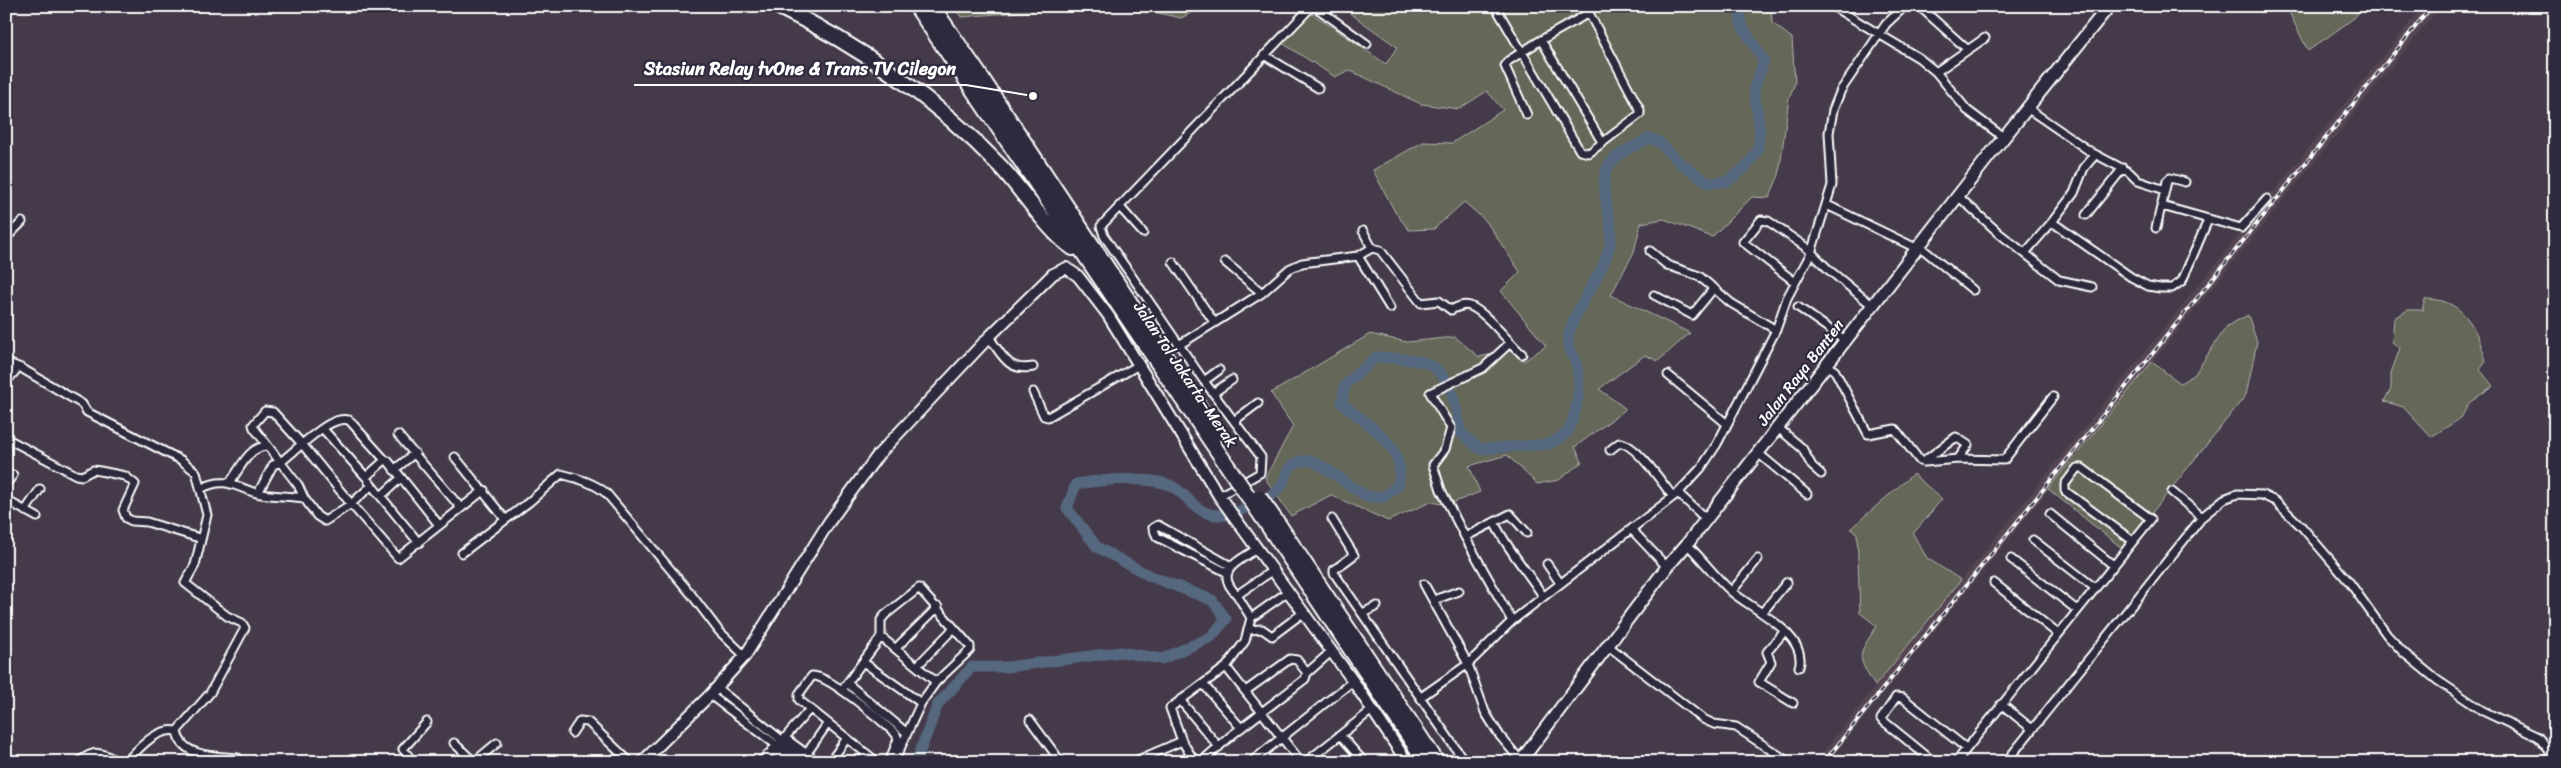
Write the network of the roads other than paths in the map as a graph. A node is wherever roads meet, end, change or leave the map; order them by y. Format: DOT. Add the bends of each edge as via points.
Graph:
graph roads {
  1 [pos="778,6"];
  2 [pos="916,6"];
  3 [pos="932,6"];
  4 [pos="1496,6"];
  5 [pos="1832,6"];
  6 [pos="1905,6"];
  7 [pos="1919,6"];
  8 [pos="2109,6"];
  9 [pos="1309,7"];
  10 [pos="1878,35"];
  11 [pos="1985,38"];
  12 [pos="1541,40"];
  13 [pos="1367,44"];
  14 [pos="1968,50"];
  15 [pos="1522,52"];
  16 [pos="1264,55"];
  17 [pos="1936,72"];
  18 [pos="1318,88"];
  19 [pos="2027,108"];
  20 [pos="1527,115"];
  21 [pos="2003,137"];
  22 [pos="1602,142"];
  23 [pos="2096,155"];
  24 [pos="2122,168"];
  25 [pos="2185,182"];
  26 [pos="2165,190"];
  27 [pos="1958,196"];
  28 [pos="2267,198"];
  29 [pos="1827,204"];
  30 [pos="1119,206"];
  31 [pos="2162,206"];
  32 [pos="2086,215"];
  33 [pos="2208,220"];
  34 [pos="22,222"];
  35 [pos="2052,222"];
  36 [pos="2156,228"];
  37 [pos="1363,231"];
  38 [pos="1143,233"];
  39 [pos="6,238"];
  40 [pos="1918,247"];
  41 [pos="1372,248"];
  42 [pos="1081,250"];
  43 [pos="1650,251"];
  44 [pos="1811,253"];
  45 [pos="2024,253"];
  46 [pos="1358,256"];
  47 [pos="1173,262"];
  48 [pos="1225,262"];
  49 [pos="1795,282"];
  50 [pos="2092,287"];
  51 [pos="1714,288"];
  52 [pos="1974,290"];
  53 [pos="1262,293"];
  54 [pos="1654,295"];
  55 [pos="1873,306"];
  56 [pos="1390,308"];
  57 [pos="1798,308"];
  58 [pos="1214,322"];
  59 [pos="1776,330"];
  60 [pos="989,337"];
  61 [pos="1845,340"];
  62 [pos="1510,343"];
  63 [pos="1179,345"];
  64 [pos="1522,354"];
  65 [pos="6,362"];
  66 [pos="1826,364"];
  67 [pos="1137,366"];
  68 [pos="18,368"];
  69 [pos="1033,368"];
  70 [pos="1219,370"];
  71 [pos="1668,375"];
  72 [pos="1232,380"];
  73 [pos="6,382"];
  74 [pos="1204,382"];
  75 [pos="1033,392"];
  76 [pos="1213,393"];
  77 [pos="2052,397"];
  78 [pos="1258,403"];
  79 [pos="1234,421"];
  80 [pos="1727,424"];
  81 [pos="1777,427"];
  82 [pos="323,429"];
  83 [pos="398,435"];
  84 [pos="6,438"];
  85 [pos="302,444"];
  86 [pos="267,446"];
  87 [pos="1610,450"];
  88 [pos="1758,452"];
  89 [pos="415,453"];
  90 [pos="455,457"];
  91 [pos="1958,458"];
  92 [pos="385,460"];
  93 [pos="281,462"];
  94 [pos="1923,462"];
  95 [pos="394,470"];
  96 [pos="1821,474"];
  97 [pos="13,475"];
  98 [pos="366,477"];
  99 [pos="400,478"];
  100 [pos="1241,478"];
  101 [pos="230,482"];
  102 [pos="6,484"];
  103 [pos="371,486"];
  104 [pos="202,488"];
  105 [pos="40,489"];
  106 [pos="484,490"];
  107 [pos="2172,492"];
  108 [pos="258,493"];
  109 [pos="1807,494"];
  110 [pos="1676,495"];
  111 [pos="381,496"];
  112 [pos="304,498"];
  113 [pos="1221,498"];
  114 [pos="6,500"];
  115 [pos="351,504"];
  116 [pos="461,508"];
  117 [pos="25,511"];
  118 [pos="2050,514"];
  119 [pos="37,517"];
  120 [pos="2202,517"];
  121 [pos="1332,518"];
  122 [pos="504,519"];
  123 [pos="1706,519"];
  124 [pos="1494,522"];
  125 [pos="439,525"];
  126 [pos="1275,528"];
  127 [pos="1632,530"];
  128 [pos="1527,533"];
  129 [pos="1465,537"];
  130 [pos="199,538"];
  131 [pos="2033,540"];
  132 [pos="2133,541"];
  133 [pos="419,543"];
  134 [pos="1687,544"];
  135 [pos="1255,547"];
  136 [pos="462,553"];
  137 [pos="1758,559"];
  138 [pos="2011,560"];
  139 [pos="1547,564"];
  140 [pos="2113,565"];
  141 [pos="1667,567"];
  142 [pos="1229,570"];
  143 [pos="1272,571"];
  144 [pos="1787,582"];
  145 [pos="1560,583"];
  146 [pos="1424,584"];
  147 [pos="1994,584"];
  148 [pos="2095,588"];
  149 [pos="1289,591"];
  150 [pos="1459,591"];
  151 [pos="1732,591"];
  152 [pos="1237,595"];
  153 [pos="1543,596"];
  154 [pos="1434,600"];
  155 [pos="1377,606"];
  156 [pos="938,607"];
  157 [pos="2077,610"];
  158 [pos="1304,612"];
  159 [pos="1363,613"];
  160 [pos="1762,613"];
  161 [pos="1251,618"];
  162 [pos="1512,621"];
  163 [pos="954,628"];
  164 [pos="1248,630"];
  165 [pos="1784,632"];
  166 [pos="2058,634"];
  167 [pos="881,637"];
  168 [pos="1607,645"];
  169 [pos="896,648"];
  170 [pos="1332,652"];
  171 [pos="745,656"];
  172 [pos="863,662"];
  173 [pos="1468,664"];
  174 [pos="917,666"];
  175 [pos="1226,667"];
  176 [pos="1799,667"];
  177 [pos="1307,673"];
  178 [pos="1353,681"];
  179 [pos="936,682"];
  180 [pos="847,683"];
  181 [pos="1204,685"];
  182 [pos="842,690"];
  183 [pos="1247,690"];
  184 [pos="714,691"];
  185 [pos="1421,697"];
  186 [pos="1180,700"];
  187 [pos="737,703"];
  188 [pos="921,703"];
  189 [pos="1793,703"];
  190 [pos="2000,704"];
  191 [pos="731,710"];
  192 [pos="809,710"];
  193 [pos="1372,710"];
  194 [pos="1264,711"];
  195 [pos="1030,720"];
  196 [pos="427,722"];
  197 [pos="828,723"];
  198 [pos="1241,728"];
  199 [pos="2032,729"];
  200 [pos="177,731"];
  201 [pos="572,733"];
  202 [pos="907,733"];
  203 [pos="770,735"];
  204 [pos="1341,736"];
  205 [pos="847,738"];
  206 [pos="1283,738"];
  207 [pos="1182,741"];
  208 [pos="454,743"];
  209 [pos="497,743"];
  210 [pos="779,744"];
  211 [pos="1218,747"];
  212 [pos="1966,748"];
  213 [pos="807,753"];
  214 [pos="867,754"];
  215 [pos="1358,755"];
  216 [pos="197,758"];
  217 [pos="238,758"];
  218 [pos="1520,761"];
  219 [pos="79,762"];
  220 [pos="117,762"];
  221 [pos="126,762"];
  222 [pos="413,762"];
  223 [pos="474,762"];
  224 [pos="630,762"];
  225 [pos="642,762"];
  226 [pos="760,762"];
  227 [pos="787,762"];
  228 [pos="799,762"];
  229 [pos="809,762"];
  230 [pos="818,762"];
  231 [pos="830,762"];
  232 [pos="860,762"];
  233 [pos="877,762"];
  234 [pos="889,762"];
  235 [pos="894,762"];
  236 [pos="1062,762"];
  237 [pos="1133,762"];
  238 [pos="1194,762"];
  239 [pos="1201,762"];
  240 [pos="1251,762"];
  241 [pos="1301,762"];
  242 [pos="1306,762"];
  243 [pos="1350,762"];
  244 [pos="1364,762"];
  245 [pos="1406,762"];
  246 [pos="1426,762"];
  247 [pos="1438,762"];
  248 [pos="1465,762"];
  249 [pos="1789,762"];
  250 [pos="1934,762"];
  251 [pos="1956,762"];
  252 [pos="2006,762"];
  253 [pos="2554,762"];
  1 -- 42 [label="highway" via="851,46 907,84 960,127 1000,166 1068,245"];
  2 -- 42 [label="highway, Jalan Tol Jakarta–Merak"];
  3 -- 100 [label="highway, Jalan Tol Jakarta–Merak"];
  4 -- 15 [label="street"];
  5 -- 10 [label="street"];
  6 -- 10 [label="street"];
  7 -- 14 [label="street"];
  8 -- 19 [label="main road, Jalan Raya Banten"];
  9 -- 13 [label="street"];
  9 -- 16 [label="street"];
  10 -- 17 [label="street"];
  10 -- 29 [label="street" via="1848,78 1833,110 1829,133 1832,184"];
  11 -- 14 [label="street"];
  12 -- 15 [label="street"];
  12 -- 22 [label="street"];
  12 -- 22 [label="street" via="1586,13 1591,14 1640,110 1637,117"];
  14 -- 17 [label="street"];
  15 -- 20 [label="street" via="1505,66"];
  15 -- 22 [label="street" via="1580,151 1589,153"];
  16 -- 18 [label="street"];
  16 -- 30 [label="street"];
  17 -- 21 [label="street" via="1967,110"];
  19 -- 21 [label="main road, Jalan Raya Banten"];
  19 -- 23 [label="street"];
  21 -- 27 [label="main road, Jalan Raya Banten"];
  23 -- 24 [label="street"];
  23 -- 35 [label="street" via="2084,168 2074,193"];
  24 -- 26 [label="street" via="2138,181"];
  24 -- 32 [label="street"];
  25 -- 26 [label="street" via="2170,178"];
  26 -- 31 [label="street"];
  27 -- 40 [label="main road, Jalan Raya Banten"];
  27 -- 45 [label="street"];
  28 -- 33 [label="street" via="2241,228"];
  29 -- 40 [label="street"];
  29 -- 44 [label="street"];
  30 -- 38 [label="street"];
  30 -- 63 [label="street" via="1102,223 1101,230"];
  31 -- 33 [label="street"];
  31 -- 36 [label="street"];
  33 -- 35 [label="street" via="2182,281 2172,288 2148,286"];
  34 -- 39 [label="street"];
  35 -- 45 [label="street"];
  37 -- 41 [label="street"];
  40 -- 52 [label="street"];
  40 -- 55 [label="main road, Jalan Raya Banten"];
  41 -- 46 [label="street"];
  41 -- 62 [label="street" via="1380,250 1421,303 1439,301 1451,310 1459,306 1470,307"];
  42 -- 100 [label="highway, Jalan Tol Jakarta–Merak"];
  43 -- 51 [label="street" via="1660,262 1700,276"];
  44 -- 49 [label="street"];
  44 -- 49 [label="street" via="1763,220 1744,240 1746,245"];
  44 -- 55 [label="street"];
  45 -- 50 [label="street" via="2058,280"];
  46 -- 53 [label="street" via="1302,263 1289,269"];
  46 -- 56 [label="street"];
  47 -- 58 [label="street"];
  48 -- 53 [label="street"];
  49 -- 59 [label="street"];
  51 -- 54 [label="street" via="1692,315"];
  51 -- 59 [label="street" via="1731,303"];
  53 -- 58 [label="street"];
  55 -- 61 [label="main road, Jalan Raya Banten"];
  57 -- 61 [label="street"];
  58 -- 63 [label="street"];
  59 -- 80 [label="street"];
  60 -- 67 [label="street" via="1053,274 1066,268 1078,276 1108,316"];
  60 -- 69 [label="street" via="1014,367"];
  60 -- 171 [label="street" via="868,468 829,522"];
  61 -- 66 [label="main road, Jalan Raya Banten"];
  62 -- 64 [label="street"];
  62 -- 129 [label="street" via="1483,368 1430,394 1451,428 1445,449 1433,465 1441,490"];
  63 -- 74 [label="street"];
  65 -- 68 [label="street"];
  66 -- 81 [label="main road, Jalan Raya Banten"];
  66 -- 94 [label="street" via="1835,371 1868,434 1895,429"];
  67 -- 75 [label="street" via="1048,417 1044,416"];
  67 -- 113 [label="street"];
  68 -- 73 [label="street"];
  68 -- 104 [label="street" via="82,404 85,410 103,421 187,463 196,472"];
  70 -- 74 [label="street"];
  71 -- 80 [label="street"];
  72 -- 76 [label="street"];
  74 -- 76 [label="street"];
  76 -- 79 [label="street"];
  77 -- 91 [label="street" via="2004,460"];
  78 -- 79 [label="street"];
  79 -- 113 [label="street" via="1260,454 1261,470"];
  80 -- 110 [label="street" via="1700,468"];
  81 -- 88 [label="main road, Jalan Raya Banten"];
  81 -- 96 [label="street" via="1802,448 1812,466"];
  82 -- 85 [label="street"];
  82 -- 92 [label="street" via="337,420 349,420"];
  82 -- 98 [label="street"];
  83 -- 89 [label="street"];
  84 -- 130 [label="street" via="76,475 82,476 92,470 130,479 135,484 123,510 126,518"];
  85 -- 86 [label="street" via="269,410 253,425"];
  85 -- 93 [label="street"];
  85 -- 115 [label="street"];
  86 -- 93 [label="street"];
  86 -- 101 [label="street" via="251,451"];
  87 -- 110 [label="street" via="1619,443 1627,444"];
  88 -- 109 [label="street"];
  88 -- 123 [label="main road, Jalan Raya Banten"];
  89 -- 95 [label="street"];
  89 -- 116 [label="street"];
  90 -- 106 [label="street"];
  91 -- 94 [label="street"];
  91 -- 94 [label="street" via="1968,445 1956,437"];
  92 -- 95 [label="street"];
  92 -- 98 [label="street"];
  93 -- 108 [label="street" via="273,465"];
  93 -- 112 [label="street"];
  95 -- 99 [label="street"];
  97 -- 102 [label="street"];
  98 -- 103 [label="street"];
  99 -- 111 [label="street"];
  99 -- 125 [label="street"];
  100 -- 126 [label="highway, Jalan Tol Jakarta–Merak, bridge"];
  101 -- 104 [label="street"];
  101 -- 108 [label="street"];
  103 -- 111 [label="street"];
  103 -- 115 [label="street"];
  104 -- 130 [label="street" via="207,515"];
  105 -- 117 [label="street"];
  106 -- 116 [label="street"];
  106 -- 122 [label="street"];
  107 -- 120 [label="street"];
  108 -- 112 [label="street"];
  110 -- 123 [label="street"];
  110 -- 127 [label="street"];
  111 -- 133 [label="street"];
  112 -- 115 [label="street" via="325,522"];
  113 -- 135 [label="street"];
  114 -- 117 [label="street"];
  115 -- 133 [label="street" via="395,557 401,558"];
  116 -- 125 [label="street"];
  117 -- 119 [label="street"];
  118 -- 140 [label="street"];
  120 -- 199 [label="street"];
  120 -- 253 [label="street" via="2224,499 2237,494 2262,495 2274,501 2302,527 2338,569 2404,653 2483,711 2538,737"];
  121 -- 159 [label="street" via="1354,555 1334,573"];
  122 -- 136 [label="street"];
  122 -- 171 [label="street" via="561,474 600,488 719,630"];
  123 -- 134 [label="main road, Jalan Raya Banten"];
  124 -- 128 [label="street" via="1512,515"];
  124 -- 129 [label="street"];
  124 -- 153 [label="street"];
  125 -- 133 [label="street"];
  126 -- 246 [label="highway, Jalan Tol Jakarta–Merak"];
  126 -- 247 [label="highway, Jalan Tol Jakarta–Merak"];
  127 -- 141 [label="street"];
  127 -- 145 [label="street"];
  129 -- 162 [label="street"];
  130 -- 200 [label="street" via="197,556 186,579 187,587 245,628 210,693"];
  131 -- 148 [label="street"];
  132 -- 132 [label="street" via="2151,519 2082,468 2077,468 2065,484 2065,491"];
  132 -- 140 [label="street"];
  134 -- 141 [label="main road, Jalan Raya Banten"];
  134 -- 151 [label="street"];
  135 -- 142 [label="street"];
  135 -- 143 [label="street"];
  137 -- 151 [label="street"];
  138 -- 157 [label="street"];
  139 -- 145 [label="street"];
  140 -- 148 [label="street"];
  141 -- 168 [label="main road, Jalan Raya Banten"];
  142 -- 142 [label="street" via="1158,525 1153,528 1157,537"];
  142 -- 152 [label="street" via="1228,586"];
  143 -- 149 [label="street"];
  143 -- 152 [label="street"];
  144 -- 160 [label="street"];
  145 -- 153 [label="street"];
  146 -- 154 [label="street"];
  147 -- 166 [label="street"];
  148 -- 157 [label="street"];
  149 -- 158 [label="street"];
  149 -- 161 [label="street"];
  150 -- 154 [label="street"];
  151 -- 160 [label="street"];
  152 -- 161 [label="street"];
  153 -- 162 [label="street"];
  154 -- 173 [label="street"];
  155 -- 159 [label="street"];
  156 -- 163 [label="street"];
  156 -- 167 [label="street" via="922,590 916,589 881,620"];
  156 -- 169 [label="street"];
  157 -- 166 [label="street"];
  158 -- 164 [label="street" via="1272,636 1262,629"];
  158 -- 170 [label="street"];
  159 -- 185 [label="street"];
  160 -- 165 [label="street"];
  161 -- 164 [label="street"];
  162 -- 173 [label="street"];
  163 -- 174 [label="street"];
  163 -- 179 [label="street" via="970,650"];
  164 -- 175 [label="street" via="1246,641"];
  165 -- 176 [label="street" via="1798,647"];
  165 -- 189 [label="street" via="1768,650 1771,662 1759,682"];
  166 -- 190 [label="street"];
  167 -- 169 [label="street"];
  167 -- 172 [label="street"];
  168 -- 218 [label="main road, Jalan Raya Banten"];
  168 -- 249 [label="street" via="1703,719 1736,727"];
  169 -- 174 [label="street"];
  170 -- 177 [label="street"];
  170 -- 178 [label="street"];
  171 -- 184 [label="street"];
  172 -- 180 [label="street"];
  172 -- 188 [label="street"];
  173 -- 185 [label="street"];
  173 -- 218 [label="street" via="1485,712"];
  174 -- 179 [label="street"];
  175 -- 181 [label="street"];
  175 -- 183 [label="street"];
  177 -- 183 [label="street" via="1297,660 1290,659"];
  177 -- 194 [label="street" via="1305,679"];
  178 -- 193 [label="street"];
  178 -- 206 [label="street"];
  179 -- 188 [label="street"];
  180 -- 182 [label="street"];
  180 -- 202 [label="street"];
  181 -- 186 [label="street"];
  181 -- 198 [label="street"];
  182 -- 192 [label="street" via="818,676 812,676 798,697"];
  182 -- 234 [label="street" via="898,736"];
  183 -- 194 [label="street"];
  184 -- 187 [label="street"];
  184 -- 191 [label="street"];
  184 -- 225 [label="street"];
  185 -- 248 [label="street"];
  186 -- 207 [label="street" via="1170,708"];
  186 -- 211 [label="street"];
  187 -- 191 [label="street"];
  187 -- 203 [label="street"];
  188 -- 202 [label="street"];
  190 -- 199 [label="street"];
  190 -- 212 [label="street"];
  191 -- 203 [label="street"];
  192 -- 197 [label="street"];
  192 -- 210 [label="street"];
  193 -- 204 [label="street"];
  193 -- 245 [label="street"];
  194 -- 198 [label="street"];
  194 -- 206 [label="street"];
  195 -- 236 [label="street"];
  196 -- 222 [label="street" via="402,749"];
  197 -- 205 [label="street"];
  197 -- 213 [label="street"];
  198 -- 211 [label="street"];
  199 -- 252 [label="street"];
  200 -- 216 [label="street"];
  200 -- 221 [label="street" via="167,729 157,734"];
  201 -- 224 [label="street" via="580,721 588,722"];
  202 -- 235 [label="street"];
  203 -- 210 [label="street"];
  204 -- 215 [label="street"];
  204 -- 242 [label="street"];
  205 -- 214 [label="street"];
  205 -- 231 [label="street"];
  206 -- 240 [label="street"];
  206 -- 241 [label="street"];
  207 -- 237 [label="street"];
  207 -- 238 [label="street"];
  208 -- 223 [label="street"];
  209 -- 223 [label="street"];
  210 -- 213 [label="street"];
  210 -- 226 [label="street"];
  210 -- 227 [label="street"];
  210 -- 228 [label="street"];
  210 -- 229 [label="street"];
  211 -- 239 [label="street"];
  212 -- 250 [label="street" via="1903,698 1896,697 1881,719"];
  212 -- 251 [label="street"];
  213 -- 230 [label="street"];
  214 -- 232 [label="street"];
  214 -- 233 [label="street"];
  215 -- 243 [label="street"];
  215 -- 244 [label="street"];
  216 -- 217 [label="street"];
  219 -- 220 [label="street" via="97,752 105,753"];
}
